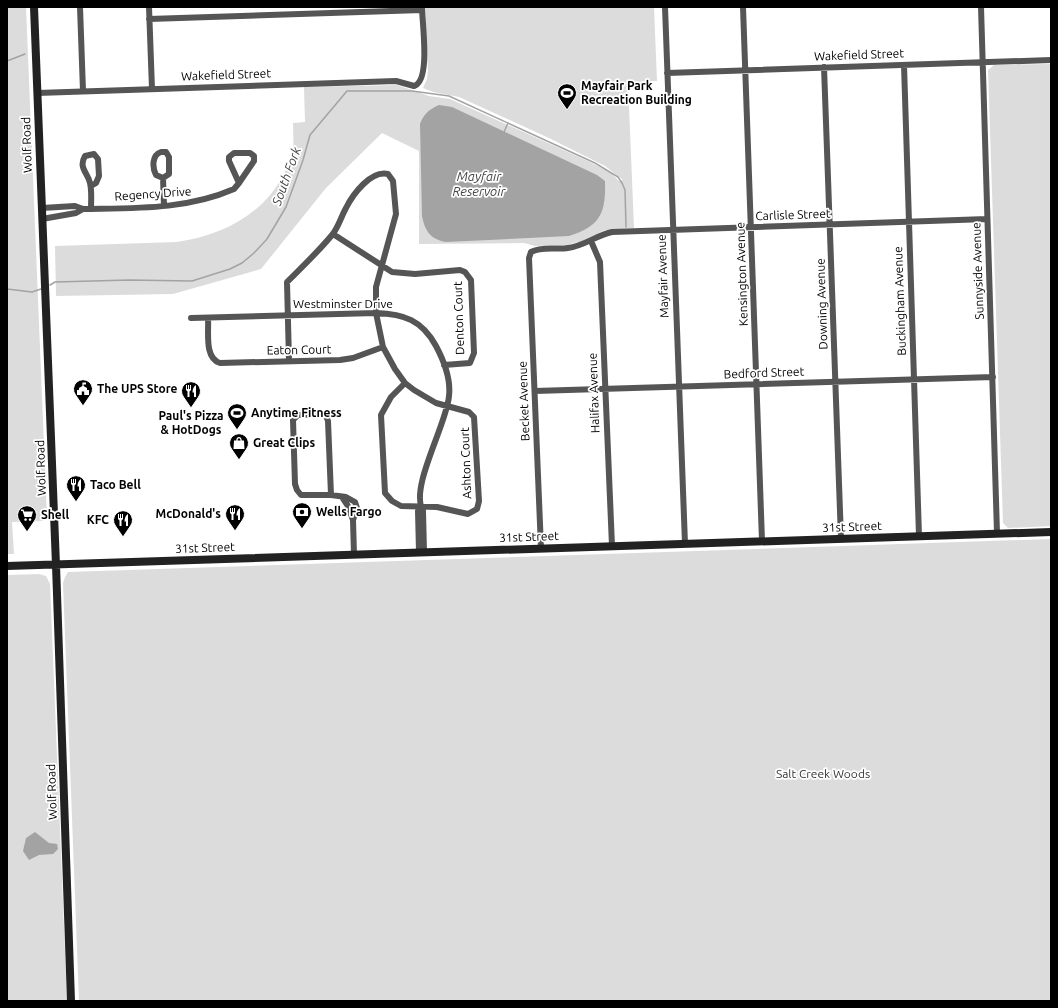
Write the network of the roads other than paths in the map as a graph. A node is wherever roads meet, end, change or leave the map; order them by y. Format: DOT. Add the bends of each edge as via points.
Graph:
graph roads {
  1 [pos="34,7"];
  2 [pos="80,7"];
  3 [pos="149,7"];
  4 [pos="665,7"];
  5 [pos="743,7"];
  6 [pos="981,7"];
  7 [pos="422,9"];
  8 [pos="149,19"];
  9 [pos="1051,60"];
  10 [pos="983,62"];
  11 [pos="904,65"];
  12 [pos="824,68"];
  13 [pos="745,70"];
  14 [pos="667,73"];
  15 [pos="152,89"];
  16 [pos="83,91"];
  17 [pos="37,93"];
  18 [pos="163,178"];
  19 [pos="239,183"];
  20 [pos="90,186"];
  21 [pos="164,206"];
  22 [pos="42,208"];
  23 [pos="83,209"];
  24 [pos="91,209"];
  25 [pos="42,219"];
  26 [pos="987,219"];
  27 [pos="909,222"];
  28 [pos="830,225"];
  29 [pos="751,228"];
  30 [pos="672,230"];
  31 [pos="333,234"];
  32 [pos="591,241"];
  33 [pos="531,252"];
  34 [pos="381,266"];
  35 [pos="376,313"];
  36 [pos="288,316"];
  37 [pos="191,318"];
  38 [pos="208,318"];
  39 [pos="383,347"];
  40 [pos="289,361"];
  41 [pos="444,365"];
  42 [pos="993,377"];
  43 [pos="914,380"];
  44 [pos="836,382"];
  45 [pos="405,383"];
  46 [pos="757,384"];
  47 [pos="677,387"];
  48 [pos="604,389"];
  49 [pos="535,391"];
  50 [pos="447,407"];
  51 [pos="331,495"];
  52 [pos="420,506"];
  53 [pos="1051,532"];
  54 [pos="997,533"];
  55 [pos="919,536"];
  56 [pos="841,539"];
  57 [pos="762,541"];
  58 [pos="684,544"];
  59 [pos="612,546"];
  60 [pos="541,548"];
  61 [pos="421,552"];
  62 [pos="354,555"];
  63 [pos="56,565"];
  64 [pos="7,566"];
  65 [pos="71,1001"];
  1 -- 17 [label="main road, Wolf Road"];
  2 -- 16 [label="street"];
  3 -- 8 [label="street"];
  4 -- 14 [label="street, Mayfair Avenue"];
  5 -- 13 [label="street, Kensington Avenue"];
  6 -- 10 [label="street, Sunnyside Avenue"];
  7 -- 8 [label="street"];
  7 -- 15 [label="street, Wakefield Street" via="424,71 421,81 414,86 396,81"];
  8 -- 15 [label="street"];
  9 -- 10 [label="street, Wakefield Street"];
  10 -- 11 [label="street, Wakefield Street"];
  10 -- 26 [label="street, Sunnyside Avenue"];
  11 -- 12 [label="street, Wakefield Street"];
  11 -- 27 [label="street, Buckingham Avenue"];
  12 -- 13 [label="street, Wakefield Street"];
  12 -- 28 [label="street, Downing Avenue"];
  13 -- 14 [label="street, Wakefield Street"];
  13 -- 29 [label="street, Kensington Avenue"];
  14 -- 30 [label="street, Mayfair Avenue"];
  15 -- 16 [label="street, Wakefield Street"];
  16 -- 17 [label="street, Wakefield Street"];
  17 -- 22 [label="main road, Wolf Road"];
  18 -- 21 [label="street"];
  19 -- 19 [label="street, Regency Drive" via="229,161 230,155 248,152 255,158"];
  19 -- 21 [label="street, Regency Drive" via="234,189 214,197 188,204"];
  20 -- 20 [label="street" via="96,184 99,176 98,159 94,154 85,156 83,160 84,172"];
  20 -- 24 [label="street"];
  21 -- 24 [label="street, Regency Drive"];
  22 -- 23 [label="street, Regency Drive" via="75,206"];
  22 -- 25 [label="main road, Wolf Road"];
  23 -- 24 [label="street, Regency Drive"];
  23 -- 25 [label="street, Regency Drive" via="76,213"];
  25 -- 63 [label="main road, Wolf Road"];
  26 -- 27 [label="street, Carlisle Street"];
  26 -- 42 [label="street, Sunnyside Avenue"];
  27 -- 28 [label="street, Carlisle Street"];
  27 -- 43 [label="street, Buckingham Avenue"];
  28 -- 29 [label="street, Carlisle Street"];
  28 -- 44 [label="street, Downing Avenue"];
  29 -- 30 [label="street, Carlisle Street"];
  29 -- 46 [label="street, Kensington Avenue"];
  30 -- 32 [label="street, Carlisle Street" via="612,232"];
  30 -- 47 [label="street, Mayfair Avenue"];
  31 -- 34 [label="street, Denton Court"];
  31 -- 34 [label="street, Ashton Court" via="346,207 362,187 376,174 388,174 393,181 396,214"];
  31 -- 36 [label="street" via="287,282"];
  32 -- 33 [label="street, Carlisle Street" via="573,247"];
  32 -- 48 [label="street, Halifax Avenue" via="600,262"];
  33 -- 49 [label="street, Becket Avenue" via="529,258"];
  34 -- 35 [label="street, Ashton Court" via="376,287"];
  34 -- 41 [label="street, Denton Court" via="401,274 460,270 468,275 471,280 474,353 470,363"];
  35 -- 36 [label="street, Westminster Drive"];
  35 -- 39 [label="street, Ashton Court"];
  35 -- 41 [label="street, Westminster Drive" via="397,314 413,320 433,340"];
  36 -- 38 [label="street, Westminster Drive"];
  36 -- 40 [label="street"];
  37 -- 38 [label="street, Westminster Drive"];
  38 -- 40 [label="street, Eaton Court" via="209,353 214,360 220,363"];
  39 -- 40 [label="street, Eaton Court" via="353,358"];
  39 -- 45 [label="street, Ashton Court"];
  41 -- 50 [label="street, Westminster Drive" via="449,384"];
  42 -- 43 [label="street, Bedford Street"];
  42 -- 54 [label="street, Sunnyside Avenue"];
  43 -- 44 [label="street, Bedford Street"];
  43 -- 55 [label="street, Buckingham Avenue"];
  44 -- 46 [label="street, Bedford Street"];
  44 -- 56 [label="street, Downing Avenue"];
  45 -- 50 [label="street, Ashton Court" via="427,398"];
  45 -- 52 [label="street" via="381,414 384,489 392,501 401,506"];
  46 -- 47 [label="street, Bedford Street"];
  46 -- 57 [label="street, Kensington Avenue"];
  47 -- 48 [label="street, Bedford Street"];
  47 -- 58 [label="street, Mayfair Avenue"];
  48 -- 49 [label="street, Bedford Street"];
  48 -- 59 [label="street, Halifax Avenue"];
  49 -- 60 [label="street, Becket Avenue"];
  50 -- 52 [label="street, Westminster Drive" via="423,477"];
  50 -- 52 [label="street, Ashton Court" via="469,412 474,417 478,506 474,512 468,514"];
  51 -- 51 [label="street" via="328,418 320,414 298,414 293,423 297,490 306,496"];
  51 -- 62 [label="street" via="351,499 356,503 353,520"];
  52 -- 61 [label="street, Westminster Drive" via="423,511"];
  53 -- 54 [label="main road, 31st Street"];
  54 -- 55 [label="main road, 31st Street"];
  55 -- 56 [label="main road, 31st Street"];
  56 -- 57 [label="main road, 31st Street"];
  57 -- 58 [label="main road, 31st Street"];
  58 -- 59 [label="main road, 31st Street"];
  59 -- 60 [label="main road, 31st Street"];
  60 -- 61 [label="main road, 31st Street"];
  61 -- 62 [label="main road, 31st Street"];
  62 -- 63 [label="main road, 31st Street"];
  63 -- 64 [label="main road, 31st Street"];
  63 -- 65 [label="main road, Wolf Road"];
}
